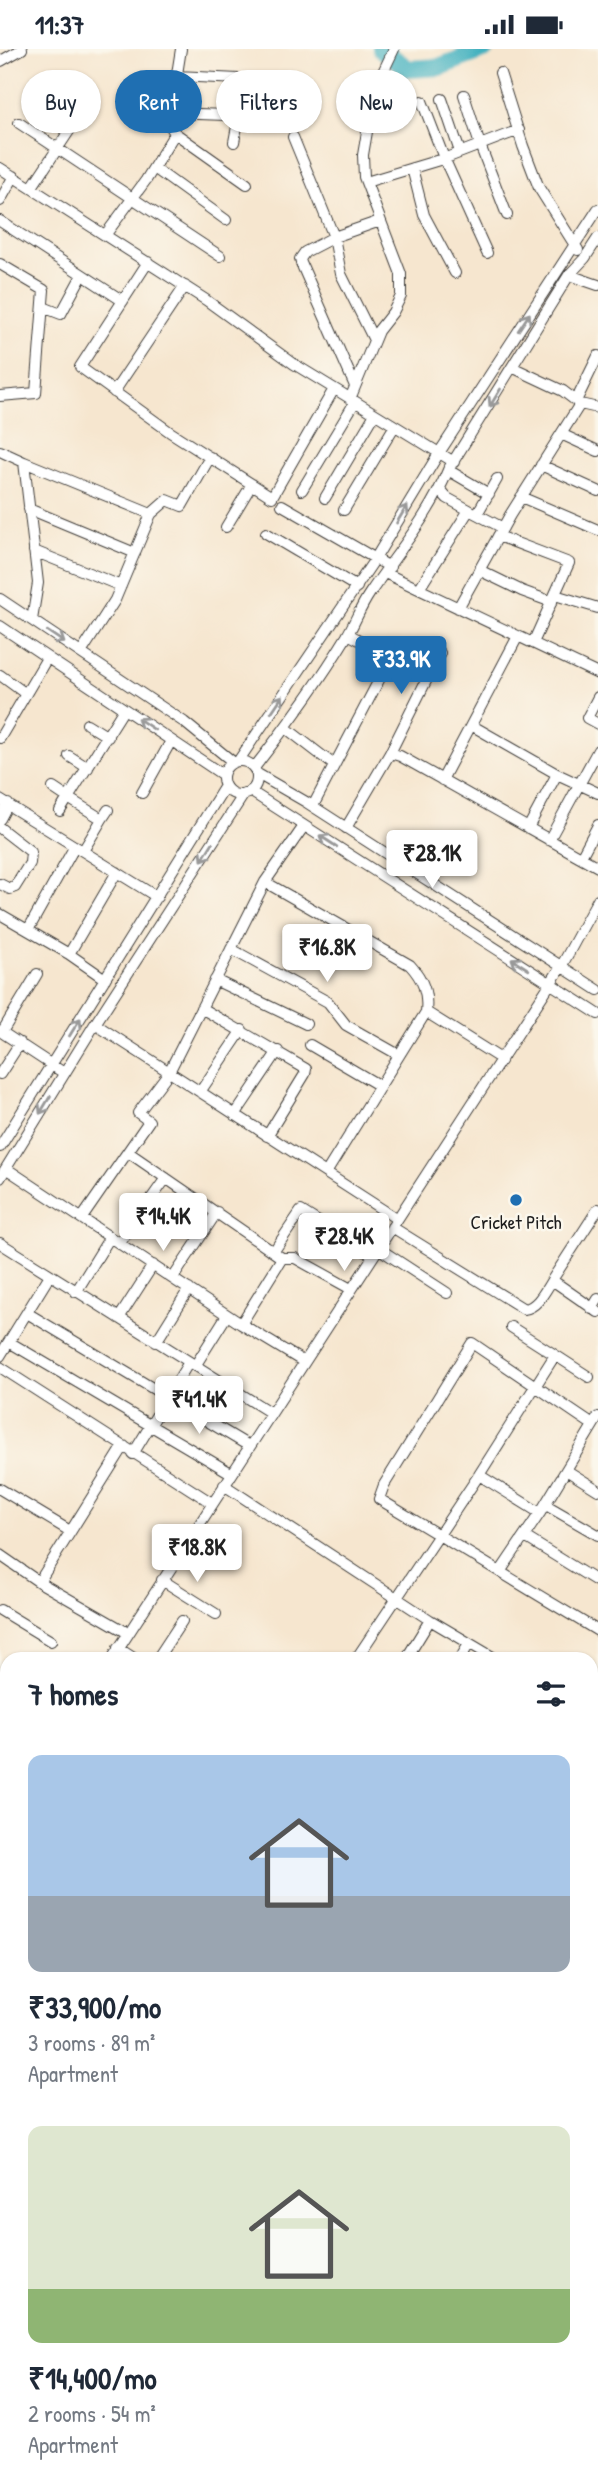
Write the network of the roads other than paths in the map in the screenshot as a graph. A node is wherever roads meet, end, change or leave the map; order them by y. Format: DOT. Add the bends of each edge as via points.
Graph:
graph roads {
  1 [pos="22,49"];
  2 [pos="181,49"];
  3 [pos="394,49"];
  4 [pos="0,61"];
  5 [pos="178,70"];
  6 [pos="500,73"];
  7 [pos="464,95"];
  8 [pos="442,99"];
  9 [pos="422,101"];
  10 [pos="19,123"];
  11 [pos="519,130"];
  12 [pos="69,133"];
  13 [pos="174,133"];
  14 [pos="236,133"];
  15 [pos="293,137"];
  16 [pos="234,142"];
  17 [pos="480,145"];
  18 [pos="59,150"];
  19 [pos="460,152"];
  20 [pos="444,159"];
  21 [pos="0,168"];
  22 [pos="153,168"];
  23 [pos="412,168"];
  24 [pos="15,176"];
  25 [pos="366,183"];
  26 [pos="247,184"];
  27 [pos="32,187"];
  28 [pos="132,199"];
  29 [pos="0,201"];
  30 [pos="598,209"];
  31 [pos="507,215"];
  32 [pos="226,221"];
  33 [pos="380,221"];
  34 [pos="0,222"];
  35 [pos="106,235"];
  36 [pos="334,237"];
  37 [pos="598,238"];
  38 [pos="574,246"];
  39 [pos="487,253"];
  40 [pos="220,256"];
  41 [pos="585,258"];
  42 [pos="148,262"];
  43 [pos="0,264"];
  44 [pos="456,273"];
  45 [pos="82,275"];
  46 [pos="569,275"];
  47 [pos="598,285"];
  48 [pos="185,286"];
  49 [pos="123,301"];
  50 [pos="43,307"];
  51 [pos="374,340"];
  52 [pos="598,356"];
  53 [pos="514,368"];
  54 [pos="355,386"];
  55 [pos="334,389"];
  56 [pos="114,392"];
  57 [pos="0,396"];
  58 [pos="353,401"];
  59 [pos="578,403"];
  60 [pos="598,408"];
  61 [pos="375,414"];
  62 [pos="394,426"];
  63 [pos="561,434"];
  64 [pos="0,451"];
  65 [pos="598,451"];
  66 [pos="439,453"];
  67 [pos="210,457"];
  68 [pos="24,462"];
  69 [pos="541,465"];
  70 [pos="451,466"];
  71 [pos="497,479"];
  72 [pos="253,484"];
  73 [pos="440,490"];
  74 [pos="302,491"];
  75 [pos="598,491"];
  76 [pos="489,494"];
  77 [pos="521,497"];
  78 [pos="325,498"];
  79 [pos="282,505"];
  80 [pos="29,509"];
  81 [pos="344,510"];
  82 [pos="473,512"];
  83 [pos="151,514"];
  84 [pos="226,527"];
  85 [pos="598,530"];
  86 [pos="501,532"];
  87 [pos="266,533"];
  88 [pos="34,551"];
  89 [pos="135,553"];
  90 [pos="375,559"];
  91 [pos="387,570"];
  92 [pos="479,571"];
  93 [pos="121,586"];
  94 [pos="357,587"];
  95 [pos="419,589"];
  96 [pos="0,599"];
  97 [pos="554,599"];
  98 [pos="458,608"];
  99 [pos="598,608"];
  100 [pos="32,620"];
  101 [pos="0,626"];
  102 [pos="348,634"];
  103 [pos="518,636"];
  104 [pos="533,643"];
  105 [pos="81,653"];
  106 [pos="440,653"];
  107 [pos="47,658"];
  108 [pos="598,674"];
  109 [pos="0,675"];
  110 [pos="26,694"];
  111 [pos="598,697"];
  112 [pos="124,709"];
  113 [pos="87,724"];
  114 [pos="598,724"];
  115 [pos="471,725"];
  116 [pos="286,728"];
  117 [pos="108,737"];
  118 [pos="0,738"];
  119 [pos="172,741"];
  120 [pos="598,750"];
  121 [pos="390,753"];
  122 [pos="69,756"];
  123 [pos="236,761"];
  124 [pos="334,765"];
  125 [pos="88,768"];
  126 [pos="255,771"];
  127 [pos="557,774"];
  128 [pos="223,775"];
  129 [pos="442,780"];
  130 [pos="579,784"];
  131 [pos="225,786"];
  132 [pos="53,788"];
  133 [pos="142,793"];
  134 [pos="247,793"];
  135 [pos="598,793"];
  136 [pos="68,798"];
  137 [pos="4,802"];
  138 [pos="313,806"];
  139 [pos="60,811"];
  140 [pos="0,818"];
  141 [pos="598,825"];
  142 [pos="304,826"];
  143 [pos="0,828"];
  144 [pos="346,828"];
  145 [pos="528,828"];
  146 [pos="550,840"];
  147 [pos="79,849"];
  148 [pos="581,857"];
  149 [pos="598,867"];
  150 [pos="117,872"];
  151 [pos="265,882"];
  152 [pos="0,884"];
  153 [pos="157,897"];
  154 [pos="598,899"];
  155 [pos="0,914"];
  156 [pos="594,916"];
  157 [pos="28,930"];
  158 [pos="231,949"];
  159 [pos="69,954"];
  160 [pos="561,967"];
  161 [pos="37,974"];
  162 [pos="105,979"];
  163 [pos="215,980"];
  164 [pos="551,983"];
  165 [pos="598,990"];
  166 [pos="201,1007"];
  167 [pos="426,1012"];
  168 [pos="598,1014"];
  169 [pos="95,1024"];
  170 [pos="306,1024"];
  171 [pos="242,1030"];
  172 [pos="1,1032"];
  173 [pos="20,1043"];
  174 [pos="310,1045"];
  175 [pos="278,1051"];
  176 [pos="399,1055"];
  177 [pos="501,1059"];
  178 [pos="51,1065"];
  179 [pos="169,1072"];
  180 [pos="64,1073"];
  181 [pos="0,1074"];
  182 [pos="380,1086"];
  183 [pos="200,1092"];
  184 [pos="235,1115"];
  185 [pos="267,1136"];
  186 [pos="0,1147"];
  187 [pos="128,1152"];
  188 [pos="3,1173"];
  189 [pos="326,1173"];
  190 [pos="166,1178"];
  191 [pos="598,1209"];
  192 [pos="218,1212"];
  193 [pos="82,1218"];
  194 [pos="394,1223"];
  195 [pos="110,1237"];
  196 [pos="0,1243"];
  197 [pos="120,1243"];
  198 [pos="375,1252"];
  199 [pos="278,1254"];
  200 [pos="153,1265"];
  201 [pos="50,1275"];
  202 [pos="173,1278"];
  203 [pos="552,1280"];
  204 [pos="189,1289"];
  205 [pos="351,1289"];
  206 [pos="76,1292"];
  207 [pos="447,1293"];
  208 [pos="596,1307"];
  209 [pos="27,1313"];
  210 [pos="227,1315"];
  211 [pos="118,1318"];
  212 [pos="241,1324"];
  213 [pos="511,1327"];
  214 [pos="9,1342"];
  215 [pos="156,1342"];
  216 [pos="555,1355"];
  217 [pos="0,1356"];
  218 [pos="304,1363"];
  219 [pos="192,1364"];
  220 [pos="0,1367"];
  221 [pos="589,1377"];
  222 [pos="535,1387"];
  223 [pos="169,1396"];
  224 [pos="271,1413"];
  225 [pos="151,1426"];
  226 [pos="595,1428"];
  227 [pos="124,1446"];
  228 [pos="249,1446"];
  229 [pos="133,1454"];
  230 [pos="566,1470"];
  231 [pos="231,1473"];
  232 [pos="478,1475"];
  233 [pos="224,1485"];
  234 [pos="0,1489"];
  235 [pos="598,1490"];
  236 [pos="212,1503"];
  237 [pos="543,1509"];
  238 [pos="70,1531"];
  239 [pos="438,1535"];
  240 [pos="598,1535"];
  241 [pos="525,1537"];
  242 [pos="0,1555"];
  243 [pos="499,1572"];
  244 [pos="162,1580"];
  245 [pos="39,1582"];
  246 [pos="598,1582"];
  247 [pos="397,1597"];
  248 [pos="0,1611"];
  249 [pos="216,1614"];
  250 [pos="430,1620"];
  251 [pos="182,1621"];
  252 [pos="598,1631"];
  253 [pos="128,1633"];
  254 [pos="51,1641"];
  255 [pos="469,1644"];
  256 [pos="118,1648"];
  257 [pos="116,1652"];
  258 [pos="124,1652"];
  259 [pos="162,1652"];
  260 [pos="361,1652"];
  261 [pos="410,1652"];
  262 [pos="464,1652"];
  263 [pos="483,1652"];
  1 -- 4 [label="street"];
  2 -- 5 [label="street"];
  3 -- 25 [label="street" via="374,91 363,155"];
  6 -- 11 [label="street"];
  7 -- 17 [label="street"];
  8 -- 19 [label="street"];
  9 -- 20 [label="street"];
  10 -- 18 [label="street"];
  11 -- 17 [label="street"];
  11 -- 38 [label="street" via="539,188"];
  12 -- 18 [label="street"];
  13 -- 22 [label="street"];
  13 -- 26 [label="street"];
  14 -- 16 [label="street"];
  15 -- 36 [label="street"];
  17 -- 19 [label="street"];
  17 -- 31 [label="street"];
  18 -- 27 [label="street"];
  18 -- 28 [label="street"];
  19 -- 20 [label="street"];
  20 -- 23 [label="street"];
  20 -- 39 [label="street"];
  21 -- 24 [label="street"];
  22 -- 28 [label="street"];
  22 -- 32 [label="street"];
  23 -- 25 [label="street"];
  23 -- 44 [label="street" via="425,215"];
  24 -- 27 [label="street"];
  24 -- 29 [label="street"];
  25 -- 33 [label="street"];
  27 -- 35 [label="street"];
  28 -- 35 [label="street"];
  28 -- 40 [label="street"];
  30 -- 38 [label="street"];
  33 -- 36 [label="street"];
  33 -- 51 [label="street" via="401,274 401,296"];
  34 -- 45 [label="street"];
  35 -- 42 [label="street"];
  36 -- 51 [label="street" via="341,274"];
  36 -- 54 [label="street" via="300,259"];
  37 -- 41 [label="street"];
  38 -- 41 [label="street"];
  66 -- 38 [label="street, one-way"];
  41 -- 46 [label="street"];
  42 -- 48 [label="street"];
  42 -- 49 [label="street"];
  43 -- 50 [label="street" via="44,290"];
  45 -- 49 [label="street"];
  45 -- 50 [label="street" via="61,314"];
  46 -- 47 [label="street"];
  46 -- 53 [label="street"];
  48 -- 55 [label="street"];
  48 -- 56 [label="street"];
  49 -- 56 [label="street" via="80,367"];
  50 -- 57 [label="street" via="36,393"];
  51 -- 54 [label="street"];
  52 -- 59 [label="street"];
  53 -- 59 [label="street"];
  53 -- 70 [label="street, one-way"];
  54 -- 58 [label="street"];
  55 -- 58 [label="street"];
  55 -- 72 [label="street" via="272,496"];
  56 -- 67 [label="street"];
  58 -- 61 [label="street"];
  58 -- 74 [label="street"];
  59 -- 60 [label="street"];
  59 -- 63 [label="street"];
  61 -- 62 [label="street"];
  61 -- 78 [label="street"];
  62 -- 66 [label="street"];
  62 -- 81 [label="street"];
  63 -- 65 [label="street"];
  63 -- 69 [label="street"];
  64 -- 68 [label="street"];
  66 -- 70 [label="street"];
  90 -- 66 [label="street, one-way"];
  67 -- 72 [label="street"];
  67 -- 83 [label="street" via="182,506 167,500"];
  68 -- 80 [label="street"];
  68 -- 83 [label="street"];
  69 -- 75 [label="street"];
  69 -- 77 [label="street"];
  70 -- 73 [label="street"];
  70 -- 76 [label="street"];
  71 -- 76 [label="street"];
  72 -- 84 [label="street"];
  73 -- 82 [label="street"];
  73 -- 91 [label="street"];
  76 -- 82 [label="street"];
  77 -- 85 [label="street"];
  77 -- 86 [label="street"];
  79 -- 90 [label="street"];
  80 -- 88 [label="street"];
  80 -- 89 [label="street"];
  82 -- 86 [label="street"];
  82 -- 95 [label="street"];
  83 -- 89 [label="street"];
  86 -- 92 [label="street"];
  86 -- 97 [label="street" via="569,563"];
  87 -- 94 [label="street"];
  88 -- 93 [label="street"];
  88 -- 100 [label="street" via="38,583"];
  89 -- 93 [label="street"];
  90 -- 91 [label="street"];
  90 -- 94 [label="street"];
  91 -- 95 [label="street"];
  91 -- 102 [label="street"];
  92 -- 97 [label="street" via="522,591"];
  92 -- 98 [label="street"];
  93 -- 105 [label="street"];
  123 -- 94 [label="street, one-way"];
  95 -- 98 [label="street"];
  96 -- 100 [label="street"];
  97 -- 99 [label="street"];
  97 -- 104 [label="street"];
  98 -- 103 [label="street"];
  100 -- 105 [label="street, one-way"];
  101 -- 107 [label="street"];
  102 -- 116 [label="street"];
  102 -- 124 [label="street" via="391,657"];
  103 -- 104 [label="street"];
  103 -- 115 [label="street"];
  104 -- 108 [label="street"];
  105 -- 123 [label="street"];
  106 -- 121 [label="street"];
  107 -- 110 [label="street"];
  107 -- 112 [label="street"];
  109 -- 110 [label="street"];
  110 -- 118 [label="street"];
  111 -- 114 [label="street" via="587,718"];
  112 -- 117 [label="street"];
  119 -- 112 [label="street, one-way"];
  113 -- 117 [label="street"];
  115 -- 127 [label="street"];
  115 -- 129 [label="street"];
  116 -- 124 [label="street"];
  116 -- 126 [label="street"];
  117 -- 125 [label="street"];
  119 -- 128 [label="street"];
  119 -- 133 [label="street"];
  120 -- 130 [label="street"];
  121 -- 129 [label="street"];
  121 -- 144 [label="street"];
  122 -- 125 [label="street"];
  123 -- 126 [label="street" via="245,761"];
  123 -- 128 [label="street"];
  124 -- 138 [label="street"];
  125 -- 136 [label="street"];
  126 -- 134 [label="street" via="256,784"];
  126 -- 138 [label="street"];
  127 -- 130 [label="street"];
  127 -- 145 [label="street"];
  128 -- 131 [label="street"];
  129 -- 145 [label="street"];
  130 -- 135 [label="street"];
  130 -- 146 [label="street"];
  131 -- 134 [label="street" via="233,793"];
  131 -- 153 [label="street"];
  132 -- 136 [label="street"];
  134 -- 142 [label="street"];
  134 -- 169 [label="street, one-way"];
  136 -- 139 [label="street"];
  136 -- 147 [label="street" via="105,815"];
  137 -- 140 [label="street"];
  137 -- 147 [label="street"];
  138 -- 144 [label="street"];
  141 -- 148 [label="street"];
  142 -- 151 [label="street"];
  164 -- 142 [label="street, one-way"];
  143 -- 152 [label="street" via="31,852 32,858 15,887"];
  144 -- 160 [label="street"];
  145 -- 146 [label="street"];
  146 -- 148 [label="street"];
  147 -- 150 [label="street"];
  147 -- 157 [label="street"];
  148 -- 149 [label="street"];
  150 -- 153 [label="street"];
  150 -- 159 [label="street"];
  151 -- 158 [label="street"];
  151 -- 167 [label="street" via="410,965 428,998"];
  153 -- 162 [label="street"];
  154 -- 156 [label="street"];
  155 -- 157 [label="street"];
  156 -- 160 [label="street"];
  157 -- 159 [label="street"];
  158 -- 163 [label="street"];
  158 -- 176 [label="street" via="328,1002 346,1025"];
  159 -- 162 [label="street"];
  160 -- 164 [label="street"];
  160 -- 165 [label="street"];
  161 -- 172 [label="street"];
  178 -- 162 [label="street, one-way"];
  163 -- 166 [label="street"];
  163 -- 170 [label="street"];
  164 -- 168 [label="street"];
  164 -- 177 [label="street"];
  166 -- 171 [label="street"];
  166 -- 179 [label="street"];
  167 -- 176 [label="street"];
  167 -- 177 [label="street"];
  169 -- 179 [label="street"];
  169 -- 180 [label="street"];
  171 -- 175 [label="street"];
  171 -- 183 [label="street"];
  172 -- 173 [label="street"];
  173 -- 178 [label="street"];
  173 -- 181 [label="street"];
  174 -- 182 [label="street"];
  175 -- 184 [label="street"];
  175 -- 185 [label="street" via="306,1069"];
  176 -- 182 [label="street"];
  177 -- 194 [label="street"];
  178 -- 180 [label="street"];
  178 -- 186 [label="street"];
  179 -- 183 [label="street"];
  179 -- 187 [label="street" via="138,1112 149,1121"];
  180 -- 188 [label="street, one-way"];
  182 -- 189 [label="street"];
  183 -- 184 [label="street"];
  184 -- 185 [label="street"];
  185 -- 189 [label="street"];
  187 -- 190 [label="street"];
  187 -- 193 [label="street"];
  188 -- 193 [label="street"];
  189 -- 194 [label="street"];
  190 -- 192 [label="street"];
  190 -- 197 [label="street"];
  191 -- 203 [label="street"];
  192 -- 199 [label="street"];
  192 -- 202 [label="street"];
  193 -- 195 [label="street"];
  194 -- 198 [label="street"];
  194 -- 203 [label="street" via="524,1309 535,1304"];
  195 -- 197 [label="street"];
  195 -- 206 [label="street"];
  196 -- 201 [label="street"];
  197 -- 200 [label="street"];
  198 -- 199 [label="street" via="302,1211"];
  198 -- 205 [label="street"];
  198 -- 207 [label="street"];
  199 -- 205 [label="street" via="295,1258"];
  199 -- 212 [label="street"];
  200 -- 202 [label="street"];
  200 -- 211 [label="street"];
  201 -- 206 [label="street"];
  201 -- 209 [label="street"];
  202 -- 204 [label="street"];
  203 -- 208 [label="street"];
  204 -- 210 [label="street"];
  204 -- 215 [label="street"];
  205 -- 218 [label="street"];
  206 -- 211 [label="street"];
  209 -- 214 [label="street"];
  209 -- 223 [label="street"];
  210 -- 212 [label="street"];
  210 -- 219 [label="street"];
  211 -- 215 [label="street"];
  212 -- 218 [label="street"];
  213 -- 216 [label="street"];
  214 -- 217 [label="street"];
  214 -- 225 [label="street"];
  215 -- 219 [label="street"];
  216 -- 221 [label="street"];
  216 -- 222 [label="street"];
  218 -- 224 [label="street"];
  219 -- 223 [label="street"];
  219 -- 224 [label="street"];
  220 -- 227 [label="street"];
  222 -- 226 [label="street"];
  222 -- 232 [label="street"];
  222 -- 239 [label="street" via="472,1343 379,1499"];
  223 -- 225 [label="street"];
  223 -- 228 [label="street"];
  224 -- 228 [label="street"];
  225 -- 229 [label="street"];
  225 -- 231 [label="street"];
  226 -- 230 [label="street"];
  227 -- 229 [label="street"];
  227 -- 238 [label="street"];
  228 -- 231 [label="street"];
  229 -- 236 [label="street"];
  230 -- 235 [label="street"];
  230 -- 237 [label="street"];
  231 -- 233 [label="street"];
  232 -- 237 [label="street"];
  232 -- 239 [label="street"];
  233 -- 236 [label="street"];
  233 -- 247 [label="street"];
  234 -- 238 [label="street"];
  236 -- 244 [label="street"];
  237 -- 240 [label="street"];
  237 -- 241 [label="street"];
  238 -- 245 [label="street"];
  239 -- 243 [label="street"];
  239 -- 247 [label="street"];
  241 -- 243 [label="street"];
  241 -- 246 [label="street"];
  242 -- 245 [label="street"];
  243 -- 252 [label="street"];
  244 -- 249 [label="street"];
  244 -- 253 [label="street"];
  245 -- 253 [label="street"];
  247 -- 250 [label="street"];
  247 -- 260 [label="street"];
  248 -- 254 [label="street"];
  250 -- 255 [label="street"];
  250 -- 261 [label="street"];
  251 -- 259 [label="street"];
  253 -- 256 [label="street"];
  255 -- 262 [label="street"];
  255 -- 263 [label="street"];
  256 -- 257 [label="street"];
  256 -- 258 [label="street"];
}
